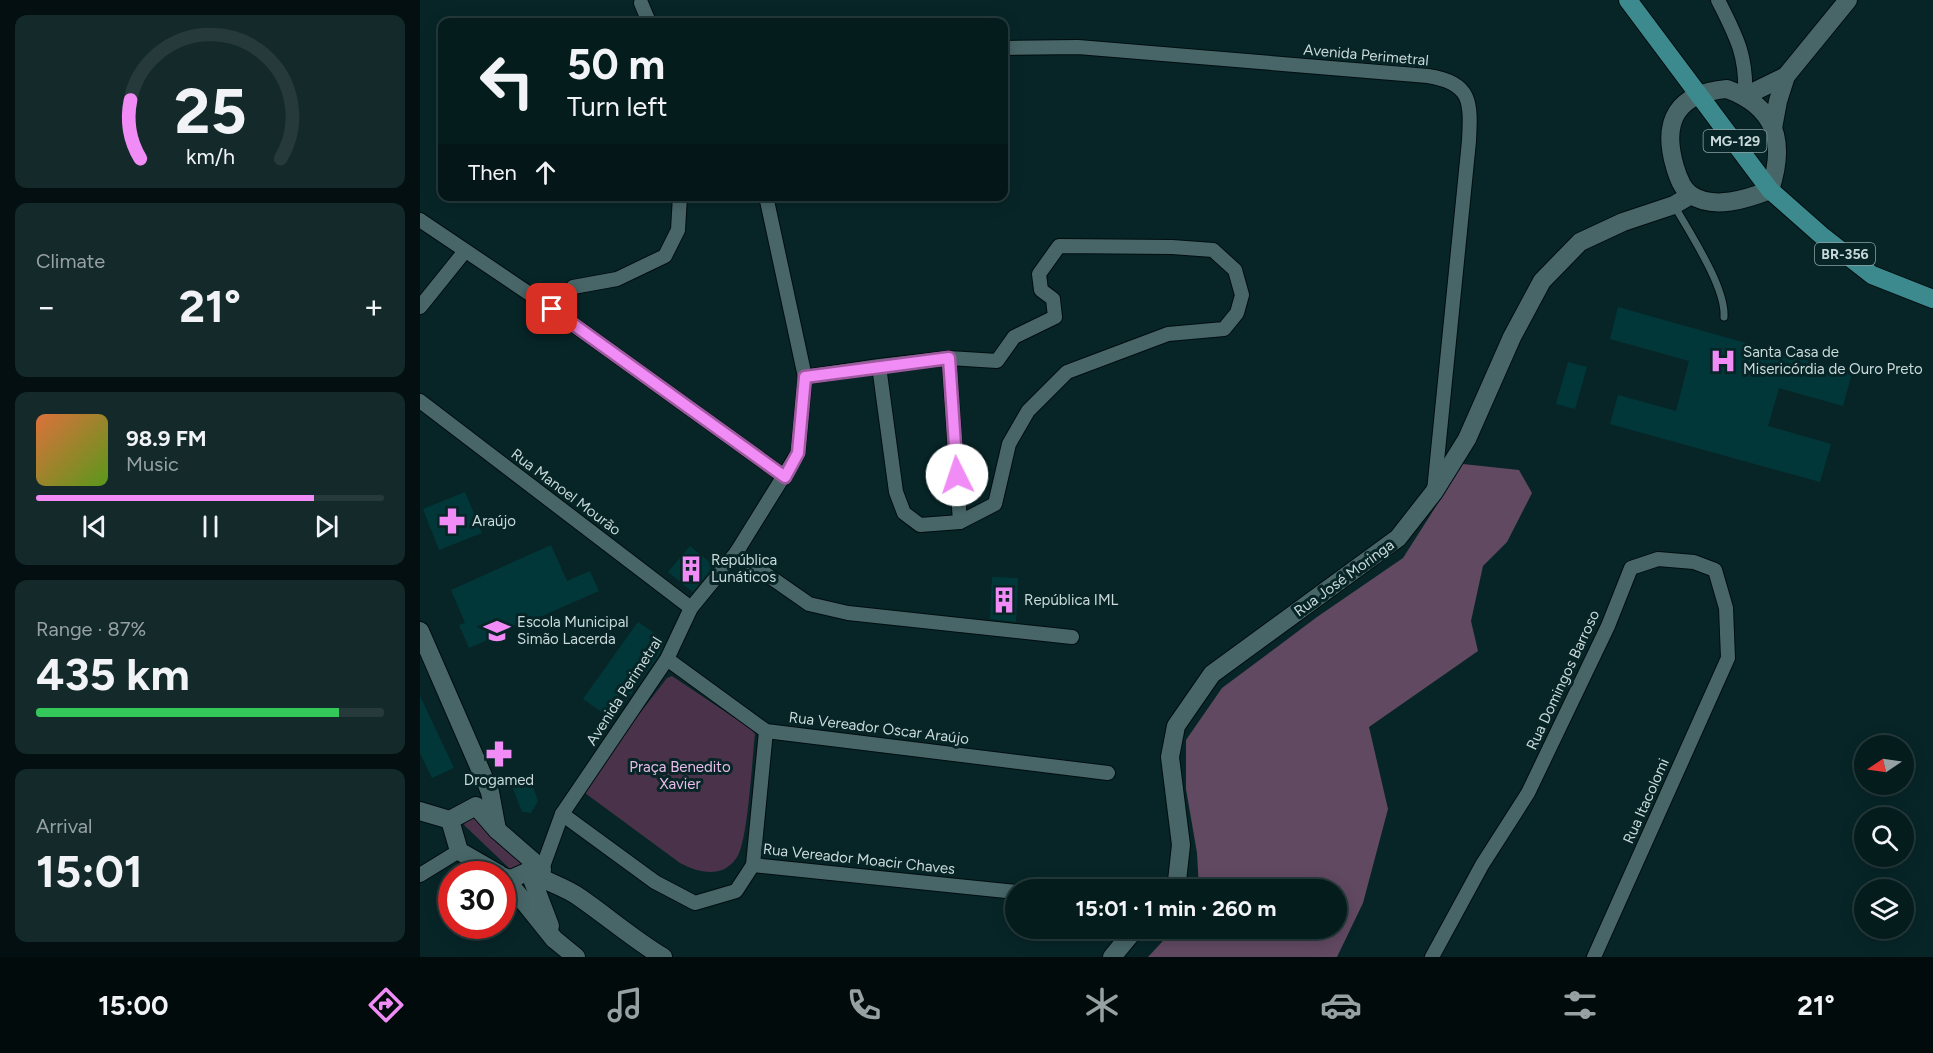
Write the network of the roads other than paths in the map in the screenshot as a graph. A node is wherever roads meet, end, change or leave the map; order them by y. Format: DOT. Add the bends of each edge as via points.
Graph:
graph roads {
  1 [pos="1628,0"];
  2 [pos="1718,0"];
  3 [pos="1848,0"];
  4 [pos="641,3"];
  5 [pos="647,18"];
  6 [pos="1008,48"];
  7 [pos="1786,76"];
  8 [pos="1698,94"];
  9 [pos="1745,96"];
  10 [pos="1773,128"];
  11 [pos="1770,190"];
  12 [pos="1691,195"];
  13 [pos="680,201"];
  14 [pos="767,201"];
  15 [pos="1674,205"];
  16 [pos="420,220"];
  17 [pos="465,251"];
  18 [pos="1933,299"];
  19 [pos="420,307"];
  20 [pos="552,309"];
  21 [pos="1724,317"];
  22 [pos="949,358"];
  23 [pos="879,366"];
  24 [pos="805,377"];
  25 [pos="420,401"];
  26 [pos="785,477"];
  27 [pos="1434,492"];
  28 [pos="960,522"];
  29 [pos="736,553"];
  30 [pos="691,608"];
  31 [pos="420,631"];
  32 [pos="1072,638"];
  33 [pos="1728,658"];
  34 [pos="667,659"];
  35 [pos="766,730"];
  36 [pos="1108,774"];
  37 [pos="490,792"];
  38 [pos="476,806"];
  39 [pos="420,811"];
  40 [pos="562,814"];
  41 [pos="450,820"];
  42 [pos="497,830"];
  43 [pos="459,851"];
  44 [pos="476,861"];
  45 [pos="753,865"];
  46 [pos="538,873"];
  47 [pos="420,875"];
  48 [pos="516,878"];
  49 [pos="1177,879"];
  50 [pos="1005,891"];
  51 [pos="516,893"];
  52 [pos="554,939"];
  53 [pos="1127,939"];
  54 [pos="576,957"];
  55 [pos="663,957"];
  56 [pos="1112,957"];
  57 [pos="1432,957"];
  58 [pos="1594,957"];
  1 -- 8 [label="main road, MG-129"];
  2 -- 9 [label="street" via="1739,42 1746,70"];
  3 -- 7 [label="street"];
  4 -- 5 [label="street"];
  6 -- 27 [label="street, Avenida Perimetral" via="1078,47 1417,75 1448,79 1460,87 1470,118 1469,141"];
  7 -- 9 [label="street"];
  7 -- 10 [label="street"];
  8 -- 9 [label="street" via="1727,89"];
  8 -- 11 [label="main road, MG-129"];
  8 -- 12 [label="street" via="1673,117 1669,136 1679,181"];
  9 -- 10 [label="street"];
  10 -- 11 [label="street" via="1779,154"];
  11 -- 12 [label="street" via="1745,199 1717,202"];
  11 -- 18 [label="main road, BR-356" via="1872,275"];
  12 -- 15 [label="street, Rua José Moringa"];
  13 -- 20 [label="street" via="678,230 665,256 617,279 573,287"];
  14 -- 24 [label="street, Avenida Perimetral"];
  15 -- 21 [label="lane" via="1707,264 1723,303"];
  15 -- 27 [label="street, Rua José Moringa" via="1580,242 1542,281 1512,337 1467,439"];
  16 -- 17 [label="street"];
  17 -- 19 [label="street"];
  17 -- 20 [label="street"];
  20 -- 26 [label="street"];
  22 -- 23 [label="street"];
  22 -- 28 [label="street"];
  22 -- 28 [label="street" via="997,361 1014,337 1055,317 1053,299 1041,290 1039,274 1059,246 1213,250 1235,270 1242,295 1237,313 1224,329 1168,334 1067,372 1028,411 1009,444 995,504"];
  23 -- 24 [label="street"];
  23 -- 28 [label="street" via="896,492 904,513 920,525"];
  24 -- 26 [label="street, Avenida Perimetral" via="798,453"];
  25 -- 30 [label="street, Rua Manoel Mourão"];
  26 -- 29 [label="street, Avenida Perimetral"];
  27 -- 49 [label="street, Rua José Moringa" via="1398,538 1212,675 1176,726 1170,757 1181,845"];
  29 -- 30 [label="street, Avenida Perimetral"];
  29 -- 32 [label="street" via="808,604 848,614"];
  30 -- 34 [label="street, Avenida Perimetral"];
  31 -- 37 [label="street"];
  33 -- 57 [label="street, Rua Domingos Barroso" via="1726,608 1715,570 1694,562 1658,559 1630,568 1603,636 1528,793 1482,865"];
  33 -- 58 [label="street, Rua Itacolomi"];
  34 -- 35 [label="street, Rua Vereador Oscar Araújo"];
  34 -- 40 [label="street, Avenida Perimetral"];
  35 -- 36 [label="street, Rua Vereador Oscar Araújo"];
  35 -- 45 [label="street"];
  37 -- 38 [label="street"];
  37 -- 42 [label="street"];
  38 -- 41 [label="street"];
  38 -- 42 [label="street"];
  39 -- 41 [label="street"];
  40 -- 45 [label="street, Rua Vereador Moacir Chaves" via="656,882 695,903 736,891"];
  40 -- 46 [label="street, Avenida Perimetral"];
  41 -- 43 [label="street"];
  42 -- 46 [label="street"];
  43 -- 44 [label="street"];
  43 -- 47 [label="street"];
  45 -- 50 [label="street, Rua Vereador Moacir Chaves"];
  46 -- 48 [label="street"];
  46 -- 52 [label="street"];
  46 -- 55 [label="street" via="577,895"];
  51 -- 52 [label="street"];
  52 -- 54 [label="street"];
  53 -- 56 [label="street"];
}
